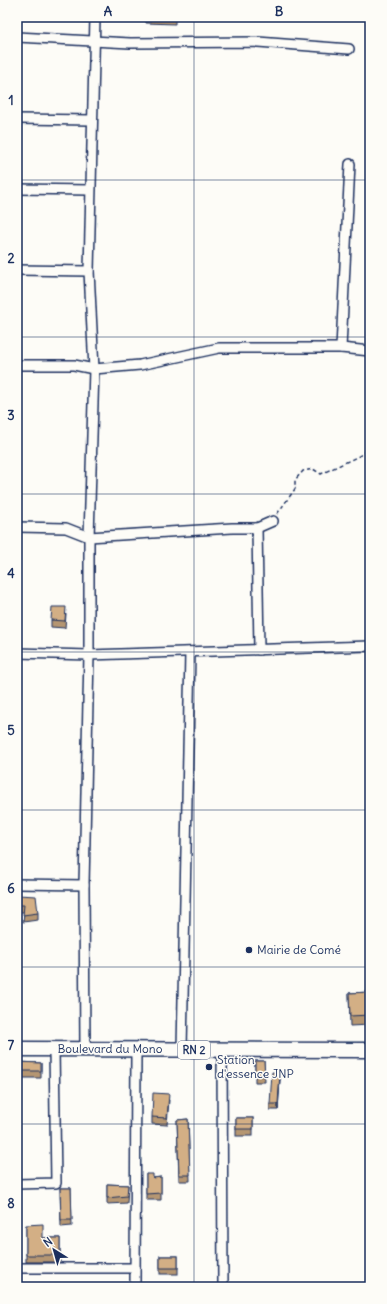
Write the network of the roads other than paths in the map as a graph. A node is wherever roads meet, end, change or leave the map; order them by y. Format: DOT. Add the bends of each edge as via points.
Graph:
graph roads {
  1 [pos="95,17"];
  2 [pos="17,37"];
  3 [pos="94,42"];
  4 [pos="349,49"];
  5 [pos="17,119"];
  6 [pos="92,120"];
  7 [pos="350,164"];
  8 [pos="17,189"];
  9 [pos="90,190"];
  10 [pos="17,270"];
  11 [pos="89,271"];
  12 [pos="341,348"];
  13 [pos="370,351"];
  14 [pos="17,365"];
  15 [pos="94,369"];
  16 [pos="273,521"];
  17 [pos="17,527"];
  18 [pos="258,528"];
  19 [pos="89,538"];
  20 [pos="370,646"];
  21 [pos="259,650"];
  22 [pos="190,652"];
  23 [pos="17,653"];
  24 [pos="89,655"];
  25 [pos="17,884"];
  26 [pos="84,885"];
  27 [pos="17,1049"];
  28 [pos="54,1049"];
  29 [pos="136,1049"];
  30 [pos="182,1049"];
  31 [pos="85,1050"];
  32 [pos="370,1050"];
  33 [pos="222,1051"];
  34 [pos="17,1184"];
  35 [pos="17,1268"];
  36 [pos="135,1268"];
  37 [pos="135,1287"];
  38 [pos="223,1287"];
  1 -- 3 [label="street"];
  2 -- 3 [label="street" via="66,38"];
  3 -- 4 [label="street" via="258,42"];
  3 -- 6 [label="street"];
  5 -- 6 [label="street"];
  6 -- 9 [label="street"];
  7 -- 12 [label="street"];
  8 -- 9 [label="street"];
  9 -- 11 [label="street"];
  10 -- 11 [label="street"];
  11 -- 15 [label="street"];
  12 -- 13 [label="street"];
  12 -- 15 [label="street" via="219,348 140,366"];
  14 -- 15 [label="street" via="74,365"];
  15 -- 19 [label="street"];
  16 -- 18 [label="street"];
  17 -- 19 [label="street" via="66,528"];
  18 -- 19 [label="street"];
  18 -- 21 [label="street"];
  19 -- 24 [label="street"];
  20 -- 21 [label="street"];
  21 -- 22 [label="street"];
  22 -- 24 [label="street"];
  22 -- 30 [label="street"];
  23 -- 24 [label="street"];
  24 -- 26 [label="street"];
  25 -- 26 [label="street"];
  26 -- 31 [label="street"];
  27 -- 28 [label="main road, Boulevard du Mono / RN 2"];
  28 -- 31 [label="main road, Boulevard du Mono / RN 2"];
  28 -- 34 [label="street" via="56,1183"];
  29 -- 30 [label="main road, Boulevard du Mono / RN 2"];
  29 -- 31 [label="main road, Boulevard du Mono / RN 2"];
  29 -- 36 [label="street"];
  30 -- 33 [label="main road, Boulevard du Mono / RN 2"];
  32 -- 33 [label="main road, Boulevard du Mono / RN 2"];
  33 -- 38 [label="street"];
  35 -- 36 [label="street"];
  36 -- 37 [label="street"];
}
